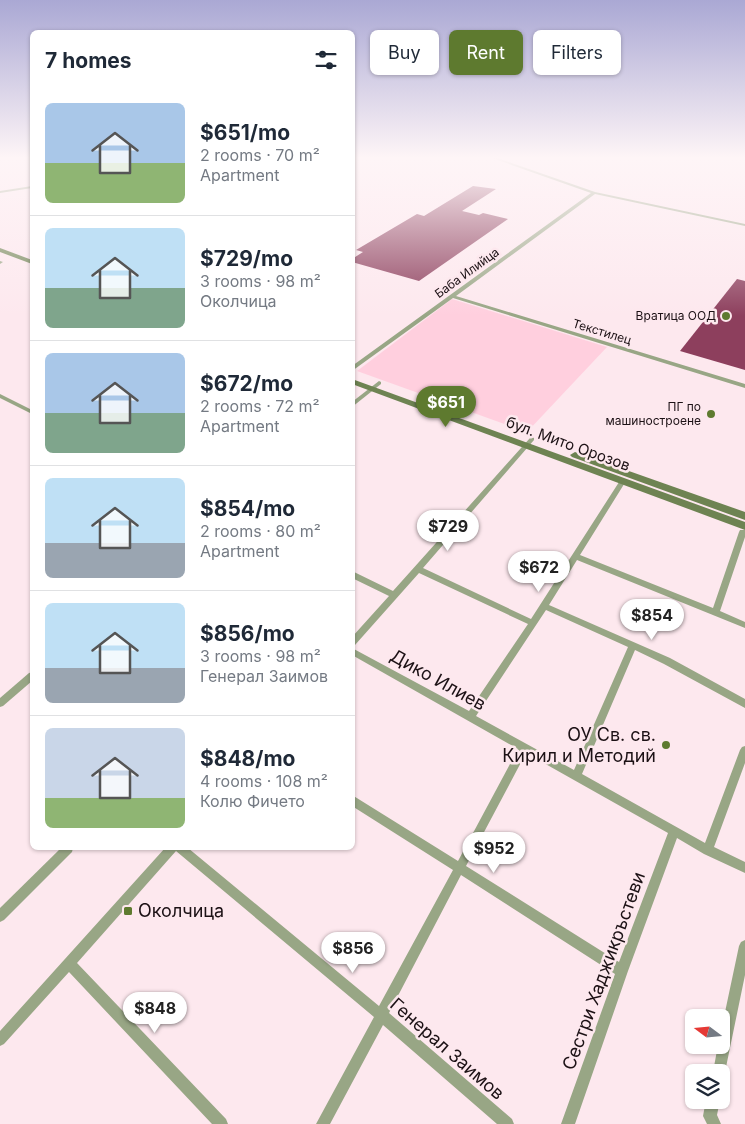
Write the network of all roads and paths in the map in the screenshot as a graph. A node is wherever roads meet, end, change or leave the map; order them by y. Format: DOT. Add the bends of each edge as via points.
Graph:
graph roads {
  1 [pos="570,210"];
  2 [pos="676,210"];
  3 [pos="745,225"];
  4 [pos="0,246"];
  5 [pos="0,252"];
  6 [pos="30,257"];
  7 [pos="30,261"];
  8 [pos="452,296"];
  9 [pos="355,367"];
  10 [pos="355,376"];
  11 [pos="355,382"];
  12 [pos="376,386"];
  13 [pos="745,386"];
  14 [pos="0,396"];
  15 [pos="355,403"];
  16 [pos="30,411"];
  17 [pos="530,442"];
  18 [pos="624,481"];
  19 [pos="745,516"];
  20 [pos="744,529"];
  21 [pos="576,556"];
  22 [pos="418,569"];
  23 [pos="355,575"];
  24 [pos="395,595"];
  25 [pos="544,606"];
  26 [pos="715,613"];
  27 [pos="533,623"];
  28 [pos="745,625"];
  29 [pos="355,641"];
  30 [pos="633,645"];
  31 [pos="355,653"];
  32 [pos="30,678"];
  33 [pos="0,703"];
  34 [pos="745,704"];
  35 [pos="470,717"];
  36 [pos="524,747"];
  37 [pos="745,750"];
  38 [pos="576,776"];
  39 [pos="355,802"];
  40 [pos="674,830"];
  41 [pos="66,850"];
  42 [pos="170,850"];
  43 [pos="182,850"];
  44 [pos="708,850"];
  45 [pos="460,868"];
  46 [pos="745,868"];
  47 [pos="0,916"];
  48 [pos="745,946"];
  49 [pos="68,963"];
  50 [pos="622,971"];
  51 [pos="381,1015"];
  52 [pos="0,1040"];
  53 [pos="721,1064"];
  54 [pos="711,1109"];
  55 [pos="221,1124"];
  56 [pos="323,1124"];
  57 [pos="507,1124"];
  58 [pos="568,1124"];
  59 [pos="714,1124"];
  1 -- 8 [label="street, Баба Илийца"];
  2 -- 3 [label="street"];
  4 -- 6 [label="main road"];
  5 -- 7 [label="main road"];
  8 -- 9 [label="street, Баба Илийца"];
  8 -- 13 [label="street, Текстилец"];
  10 -- 12 [label="main road, бул. Мито Орозов"];
  11 -- 12 [label="main road, бул. Мито Орозов"];
  12 -- 15 [label="street"];
  12 -- 17 [label="main road, бул. Мито Орозов"];
  14 -- 16 [label="street"];
  17 -- 18 [label="main road, бул. Мито Орозов"];
  17 -- 19 [label="main road, бул. Мито Орозов"];
  17 -- 22 [label="street"];
  18 -- 20 [label="main road, бул. Мито Орозов"];
  18 -- 21 [label="street"];
  20 -- 26 [label="street"];
  21 -- 25 [label="street"];
  21 -- 26 [label="street"];
  22 -- 24 [label="street"];
  22 -- 27 [label="street"];
  23 -- 24 [label="street"];
  24 -- 29 [label="street"];
  25 -- 27 [label="street"];
  25 -- 30 [label="street"];
  26 -- 28 [label="street"];
  27 -- 35 [label="street"];
  30 -- 34 [label="street"];
  30 -- 38 [label="street"];
  31 -- 35 [label="street, Дико Илиев"];
  32 -- 33 [label="street"];
  35 -- 36 [label="street, Дико Илиев"];
  36 -- 38 [label="street, Дико Илиев"];
  36 -- 45 [label="street"];
  37 -- 44 [label="street"];
  38 -- 40 [label="street, Дико Илиев"];
  39 -- 45 [label="street"];
  40 -- 44 [label="street, Дико Илиев"];
  40 -- 50 [label="street, Сестри Хаджикръстеви"];
  41 -- 47 [label="street"];
  42 -- 49 [label="street"];
  43 -- 51 [label="street, Генерал Заимов"];
  44 -- 46 [label="street, Дико Илиев"];
  45 -- 50 [label="street"];
  45 -- 51 [label="street"];
  48 -- 53 [label="street"];
  49 -- 52 [label="street"];
  49 -- 55 [label="street"];
  50 -- 58 [label="street, Сестри Хаджикръстеви"];
  51 -- 56 [label="street"];
  51 -- 57 [label="street, Генерал Заимов"];
  54 -- 59 [label="street" via="710,1116"];
}
